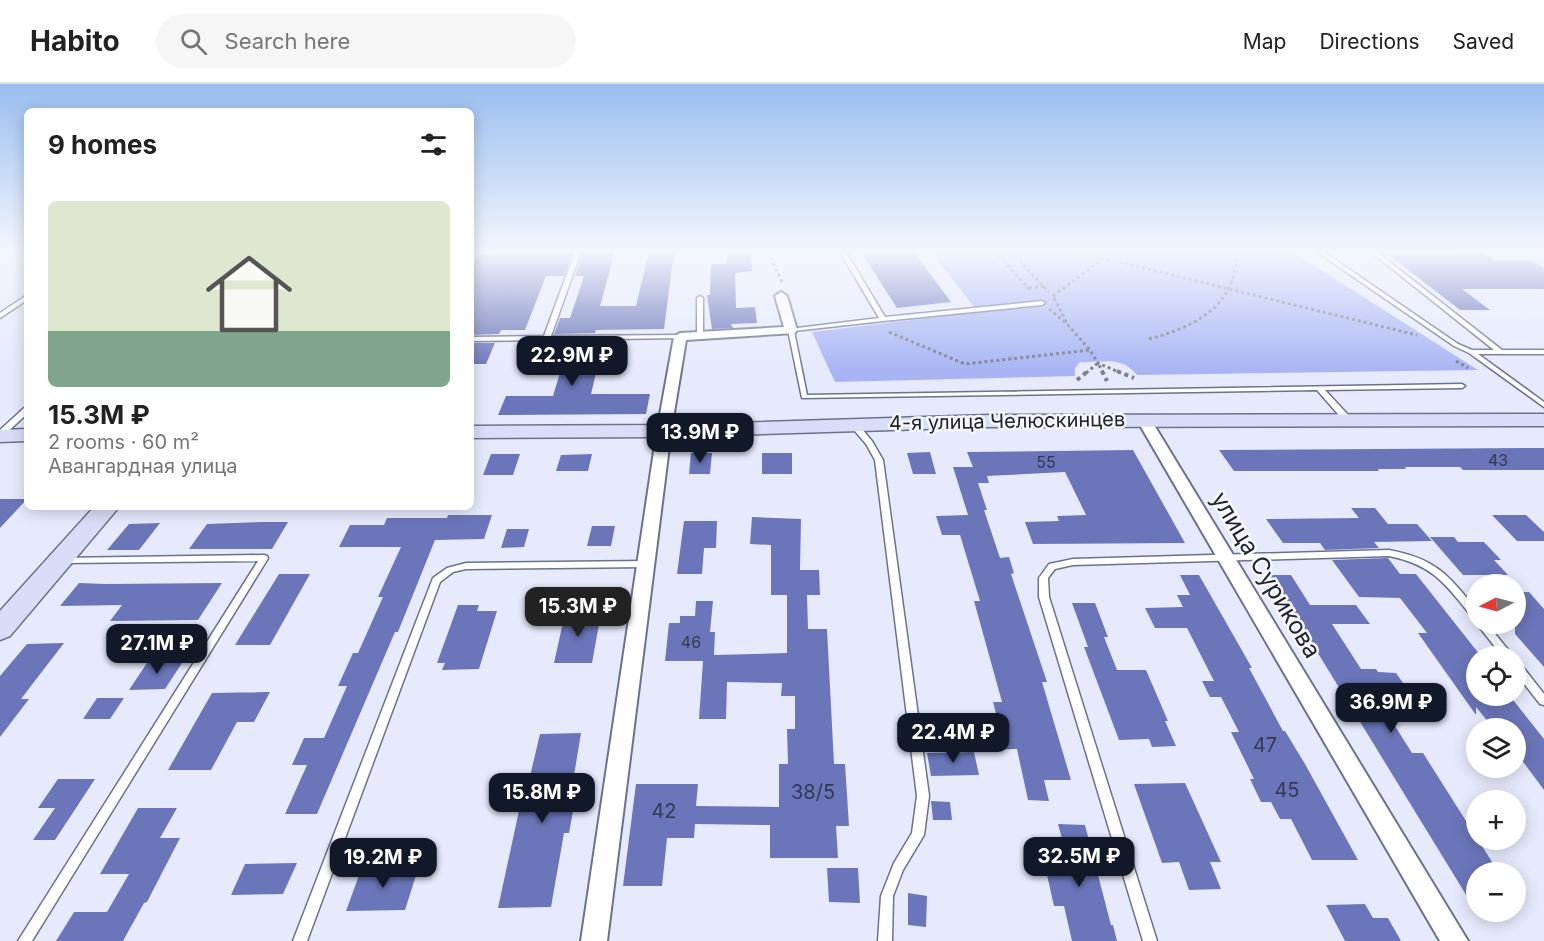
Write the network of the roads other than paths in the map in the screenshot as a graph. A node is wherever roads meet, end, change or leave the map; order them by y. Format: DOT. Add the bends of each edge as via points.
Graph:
graph roads {
  1 [pos="564,292"];
  2 [pos="867,292"];
  3 [pos="1378,292"];
  4 [pos="1424,292"];
  5 [pos="782,296"];
  6 [pos="700,298"];
  7 [pos="24,299"];
  8 [pos="1042,303"];
  9 [pos="0,316"];
  10 [pos="883,319"];
  11 [pos="791,330"];
  12 [pos="700,336"];
  13 [pos="680,337"];
  14 [pos="474,339"];
  15 [pos="547,339"];
  16 [pos="1471,352"];
  17 [pos="1500,352"];
  18 [pos="1544,352"];
  19 [pos="1462,386"];
  20 [pos="1319,388"];
  21 [pos="1544,405"];
  22 [pos="24,413"];
  23 [pos="1347,419"];
  24 [pos="1144,420"];
  25 [pos="1544,420"];
  26 [pos="853,424"];
  27 [pos="664,431"];
  28 [pos="474,432"];
  29 [pos="0,435"];
  30 [pos="24,435"];
  31 [pos="104,510"];
  32 [pos="1227,558"];
  33 [pos="60,560"];
  34 [pos="646,564"];
  35 [pos="1466,604"];
  36 [pos="0,629"];
  37 [pos="1490,634"];
  38 [pos="1500,646"];
  39 [pos="1526,679"];
  40 [pos="1544,701"];
  41 [pos="25,941"];
  42 [pos="300,941"];
  43 [pos="594,941"];
  44 [pos="885,941"];
  45 [pos="1150,941"];
  46 [pos="1455,941"];
  1 -- 15 [label="lane"];
  2 -- 10 [label="lane"];
  3 -- 16 [label="lane"];
  4 -- 17 [label="lane"];
  5 -- 11 [label="street"];
  6 -- 12 [label="lane"];
  7 -- 9 [label="lane"];
  8 -- 10 [label="lane"];
  10 -- 11 [label="lane"];
  11 -- 12 [label="street"];
  11 -- 20 [label="lane" via="804,398"];
  12 -- 13 [label="street"];
  13 -- 15 [label="lane"];
  13 -- 27 [label="street"];
  14 -- 15 [label="lane"];
  16 -- 17 [label="lane"];
  16 -- 21 [label="lane"];
  17 -- 18 [label="lane"];
  19 -- 20 [label="lane"];
  20 -- 23 [label="lane"];
  22 -- 29 [label="lane"];
  23 -- 24 [label="main road, 4-я улица Челюскинцев"];
  23 -- 25 [label="main road, 4-я улица Челюскинцев"];
  24 -- 26 [label="main road, 4-я улица Челюскинцев"];
  24 -- 32 [label="street, улица Сурикова"];
  26 -- 27 [label="main road, 4-я улица Челюскинцев"];
  26 -- 44 [label="lane" via="879,460 923,796 918,835 898,867 887,896"];
  27 -- 28 [label="main road, 4-я улица Челюскинцев"];
  27 -- 34 [label="street"];
  29 -- 30 [label="main road"];
  31 -- 33 [label="main road"];
  32 -- 35 [label="lane" via="1407,555 1438,572"];
  32 -- 45 [label="lane" via="1073,562 1052,566 1043,578 1044,597"];
  32 -- 46 [label="street, улица Сурикова"];
  33 -- 36 [label="main road"];
  33 -- 41 [label="lane" via="264,558"];
  34 -- 42 [label="lane" via="466,566 450,570 436,580"];
  34 -- 43 [label="street"];
  37 -- 38 [label="lane"];
  39 -- 40 [label="lane"];
}
